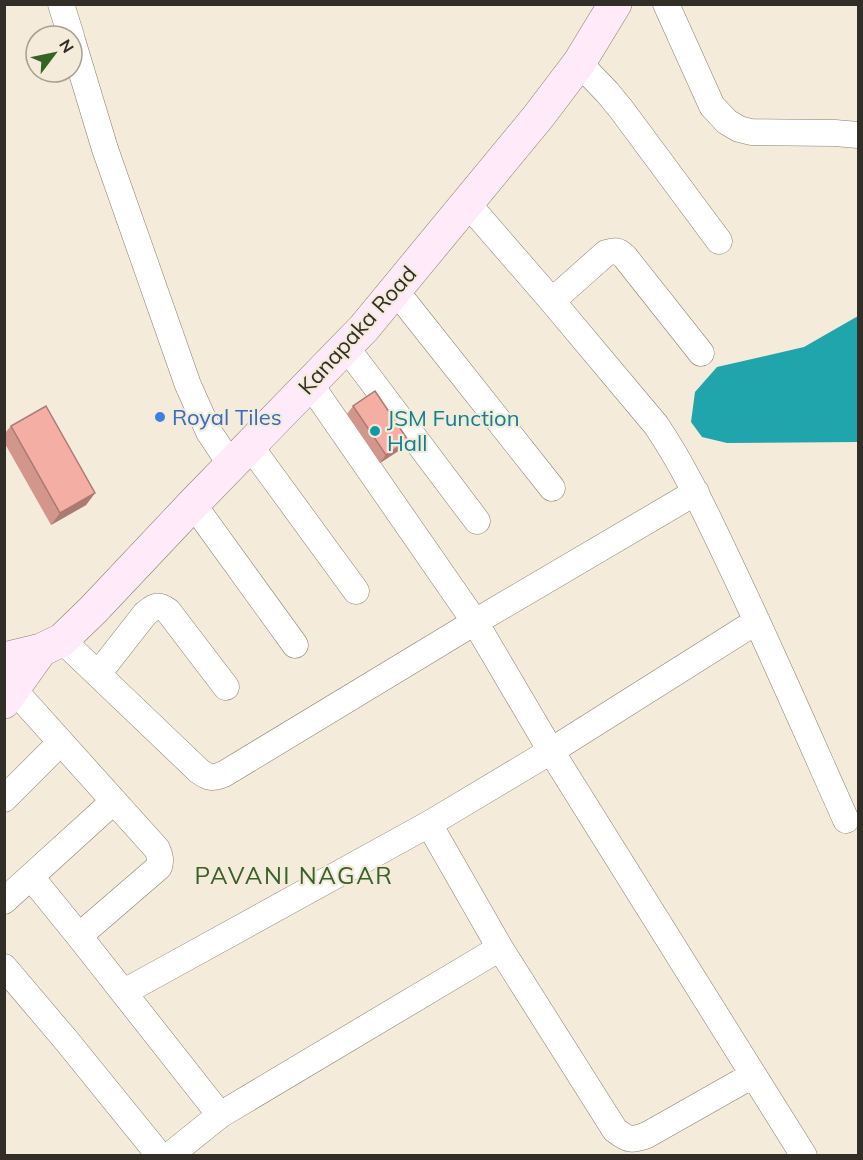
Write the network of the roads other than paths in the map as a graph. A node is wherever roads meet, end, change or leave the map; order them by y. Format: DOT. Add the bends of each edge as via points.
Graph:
graph roads {
  1 [pos="61,4"];
  2 [pos="615,4"];
  3 [pos="666,4"];
  4 [pos="67,24"];
  5 [pos="579,63"];
  6 [pos="84,80"];
  7 [pos="858,135"];
  8 [pos="467,203"];
  9 [pos="719,240"];
  10 [pos="395,290"];
  11 [pos="552,301"];
  12 [pos="346,347"];
  13 [pos="701,352"];
  14 [pos="310,384"];
  15 [pos="241,455"];
  16 [pos="552,488"];
  17 [pos="696,492"];
  18 [pos="194,504"];
  19 [pos="477,521"];
  20 [pos="356,591"];
  21 [pos="758,621"];
  22 [pos="475,622"];
  23 [pos="67,632"];
  24 [pos="295,645"];
  25 [pos="98,674"];
  26 [pos="8,684"];
  27 [pos="226,687"];
  28 [pos="61,742"];
  29 [pos="551,751"];
  30 [pos="4,799"];
  31 [pos="114,801"];
  32 [pos="846,820"];
  33 [pos="429,824"];
  34 [pos="31,877"];
  35 [pos="4,901"];
  36 [pos="80,936"];
  37 [pos="500,948"];
  38 [pos="4,967"];
  39 [pos="124,992"];
  40 [pos="753,1075"];
  41 [pos="220,1115"];
  42 [pos="160,1155"];
  43 [pos="169,1155"];
  44 [pos="804,1155"];
  1 -- 4 [label="street"];
  2 -- 5 [label="street, Kanapaka Road"];
  3 -- 7 [label="street" via="712,106 728,122 751,132"];
  5 -- 8 [label="street, Kanapaka Road"];
  5 -- 9 [label="street" via="621,109"];
  6 -- 15 [label="street" via="189,386 209,432"];
  8 -- 10 [label="street, Kanapaka Road"];
  8 -- 11 [label="street"];
  10 -- 12 [label="street, Kanapaka Road"];
  10 -- 16 [label="street"];
  11 -- 13 [label="street" via="606,253 619,251"];
  11 -- 17 [label="street" via="656,425"];
  12 -- 14 [label="street, Kanapaka Road"];
  12 -- 19 [label="street"];
  14 -- 15 [label="street, Kanapaka Road"];
  14 -- 22 [label="street"];
  15 -- 18 [label="street, Kanapaka Road"];
  15 -- 20 [label="street"];
  17 -- 21 [label="street"];
  17 -- 22 [label="street"];
  18 -- 23 [label="street, Kanapaka Road"];
  18 -- 24 [label="street"];
  21 -- 29 [label="street"];
  21 -- 32 [label="street"];
  22 -- 25 [label="street" via="214,778 198,771"];
  22 -- 29 [label="street"];
  23 -- 25 [label="street"];
  23 -- 26 [label="street, Kanapaka Road"];
  25 -- 27 [label="street" via="145,614 162,606"];
  26 -- 28 [label="street"];
  28 -- 30 [label="street"];
  28 -- 31 [label="street"];
  29 -- 33 [label="street"];
  29 -- 40 [label="street"];
  31 -- 34 [label="street"];
  31 -- 36 [label="street" via="157,849 161,861 159,867"];
  33 -- 37 [label="street"];
  33 -- 39 [label="street"];
  34 -- 35 [label="street"];
  34 -- 36 [label="street"];
  36 -- 39 [label="street"];
  37 -- 40 [label="street" via="615,1130 625,1138 646,1136"];
  37 -- 41 [label="street"];
  38 -- 42 [label="street"];
  39 -- 41 [label="street"];
  40 -- 44 [label="street"];
  41 -- 43 [label="street"];
}
